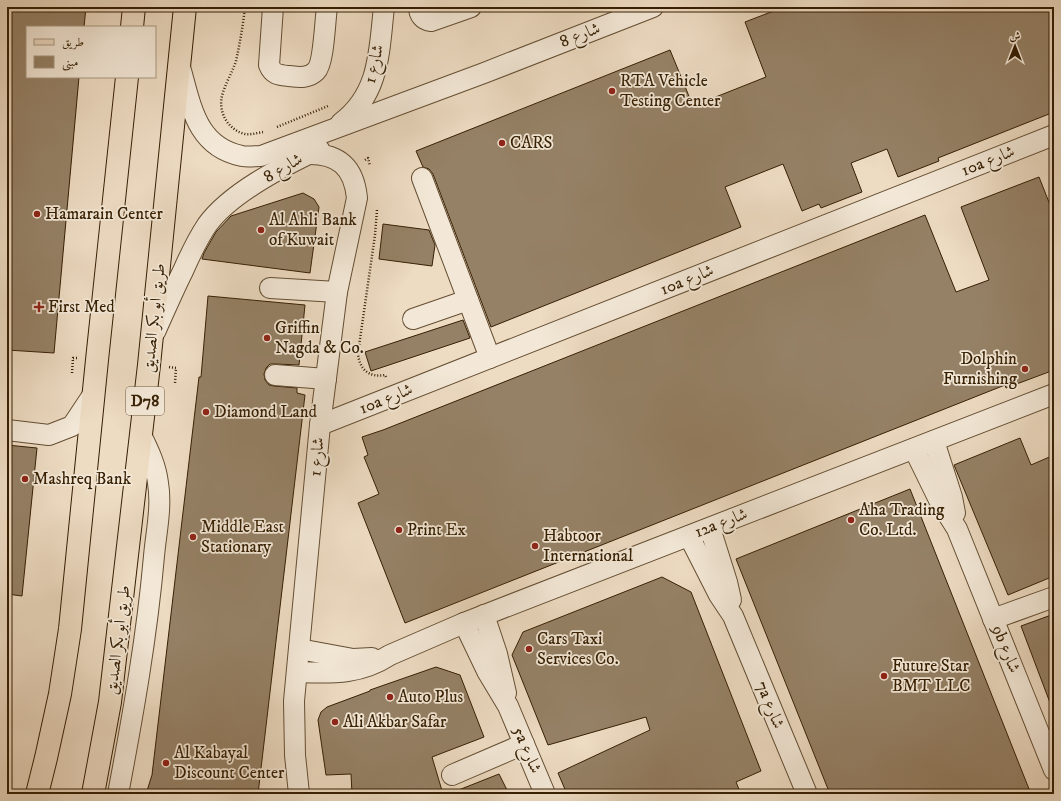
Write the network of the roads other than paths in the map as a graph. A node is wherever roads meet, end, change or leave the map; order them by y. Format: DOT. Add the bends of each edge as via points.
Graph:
graph roads {
  1 [pos="134,7"];
  2 [pos="185,7"];
  3 [pos="273,7"];
  4 [pos="327,7"];
  5 [pos="384,7"];
  6 [pos="419,7"];
  7 [pos="471,7"];
  8 [pos="653,7"];
  9 [pos="132,26"];
  10 [pos="179,64"];
  11 [pos="484,73"];
  12 [pos="126,78"];
  13 [pos="331,130"];
  14 [pos="1052,142"];
  15 [pos="307,154"];
  16 [pos="422,178"];
  17 [pos="270,288"];
  18 [pos="337,292"];
  19 [pos="468,300"];
  20 [pos="413,319"];
  21 [pos="152,339"];
  22 [pos="490,358"];
  23 [pos="275,375"];
  24 [pos="326,379"];
  25 [pos="94,393"];
  26 [pos="1054,394"];
  27 [pos="320,425"];
  28 [pos="7,430"];
  29 [pos="141,435"];
  30 [pos="934,441"];
  31 [pos="914,449"];
  32 [pos="710,528"];
  33 [pos="957,529"];
  34 [pos="690,536"];
  35 [pos="1054,597"];
  36 [pos="484,615"];
  37 [pos="733,616"];
  38 [pos="993,619"];
  39 [pos="464,623"];
  40 [pos="299,649"];
  41 [pos="390,655"];
  42 [pos="297,672"];
  43 [pos="508,706"];
  44 [pos="524,744"];
  45 [pos="1054,770"];
  46 [pos="452,775"];
  47 [pos="37,794"];
  48 [pos="93,794"];
  49 [pos="118,794"];
  50 [pos="299,794"];
  51 [pos="545,794"];
  52 [pos="807,794"];
  1 -- 9 [label="main road"];
  2 -- 10 [label="main road, طريق أبو بكر الصديق / D78"];
  3 -- 4 [label="street" via="269,65 278,75 302,77 312,74 321,62"];
  5 -- 13 [label="street, شارع 1" via="374,77 366,98 352,115"];
  6 -- 7 [label="street" via="422,17 431,21"];
  8 -- 11 [label="street, شارع 8"];
  10 -- 13 [label="street, شارع 8" via="200,128 211,141 226,151 243,156 261,156"];
  10 -- 21 [label="main road, طريق أبو بكر الصديق / D78"];
  11 -- 13 [label="street, شارع 8"];
  11 -- 15 [label="street, شارع 8"];
  12 -- 25 [label="main road"];
  14 -- 22 [label="street, 10a شارع"];
  15 -- 18 [label="street, شارع 1" via="332,157 343,164 356,186 357,198"];
  15 -- 21 [label="street, شارع 8" via="234,197 207,225 196,242"];
  16 -- 19 [label="street"];
  17 -- 18 [label="street"];
  18 -- 24 [label="street, شارع 1"];
  19 -- 20 [label="street"];
  19 -- 22 [label="street"];
  21 -- 29 [label="main road, طريق أبو بكر الصديق / D78"];
  22 -- 27 [label="street, 10a شارع"];
  23 -- 24 [label="street"];
  24 -- 27 [label="street, شارع 1"];
  25 -- 28 [label="street" via="72,426 49,435"];
  25 -- 47 [label="main road" via="70,629 60,694"];
  26 -- 30 [label="street, 12a شارع"];
  27 -- 40 [label="street, شارع 1"];
  29 -- 48 [label="main road, طريق أبو بكر الصديق / D78" via="110,702"];
  29 -- 49 [label="street" via="155,467 159,502 142,658"];
  30 -- 31 [label="street, 12a شارع"];
  30 -- 33 [label="street, 9b شارع" via="952,497"];
  31 -- 32 [label="street, 12a شارع"];
  31 -- 33 [label="street, 9b شارع" via="940,502"];
  32 -- 34 [label="street, 12a شارع"];
  32 -- 37 [label="street, 7a شارع" via="727,582"];
  33 -- 38 [label="street, 9b شارع"];
  34 -- 36 [label="street, 12a شارع"];
  34 -- 37 [label="street, 7a شارع" via="717,591"];
  35 -- 38 [label="street"];
  36 -- 39 [label="street, 12a شارع"];
  36 -- 43 [label="street, 5a شارع" via="502,675"];
  37 -- 52 [label="street, 7a شارع"];
  38 -- 45 [label="street, 9b شارع"];
  39 -- 41 [label="street, 12a شارع"];
  39 -- 43 [label="street, 5a شارع" via="486,671"];
  40 -- 41 [label="street, 12a شارع" via="353,659"];
  40 -- 42 [label="street, شارع 1"];
  41 -- 42 [label="street, 12a شارع" via="368,667 345,672"];
  42 -- 50 [label="street, شارع 1" via="294,728"];
  43 -- 44 [label="street, 5a شارع"];
  44 -- 46 [label="street"];
  44 -- 51 [label="street, 5a شارع"];
}
